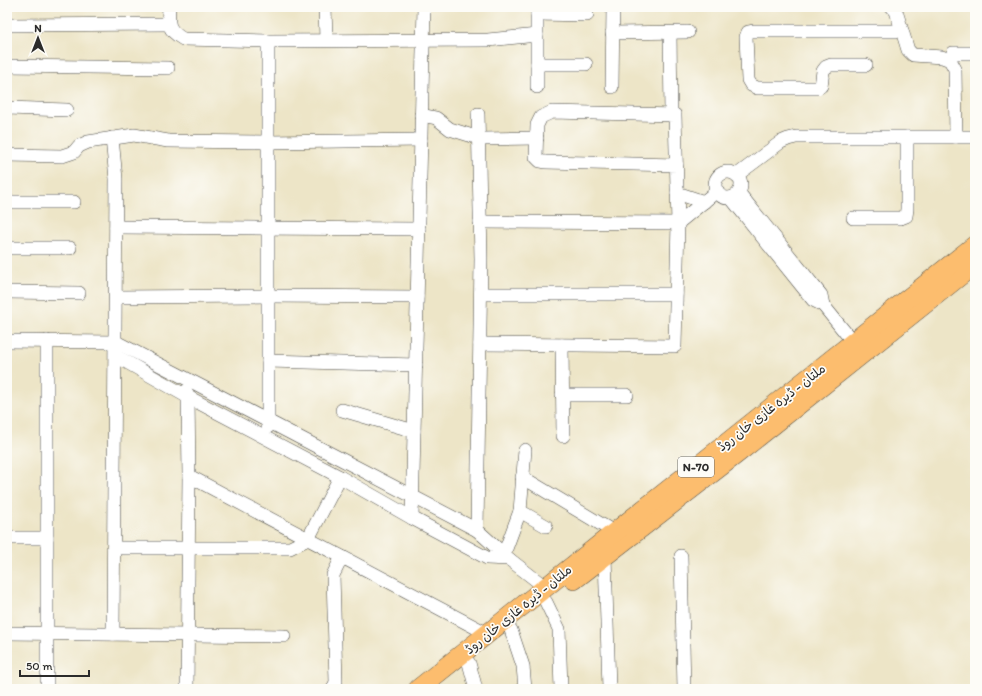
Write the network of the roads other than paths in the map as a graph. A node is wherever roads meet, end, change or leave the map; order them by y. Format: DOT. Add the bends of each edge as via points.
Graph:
graph roads {
  1 [pos="168,7"];
  2 [pos="325,7"];
  3 [pos="424,7"];
  4 [pos="612,7"];
  5 [pos="892,7"];
  6 [pos="537,10"];
  7 [pos="587,15"];
  8 [pos="168,24"];
  9 [pos="7,25"];
  10 [pos="902,31"];
  11 [pos="688,32"];
  12 [pos="612,33"];
  13 [pos="670,33"];
  14 [pos="537,35"];
  15 [pos="326,40"];
  16 [pos="423,40"];
  17 [pos="268,41"];
  18 [pos="975,53"];
  19 [pos="950,60"];
  20 [pos="537,64"];
  21 [pos="586,64"];
  22 [pos="866,65"];
  23 [pos="7,66"];
  24 [pos="168,68"];
  25 [pos="612,86"];
  26 [pos="536,87"];
  27 [pos="7,108"];
  28 [pos="67,110"];
  29 [pos="478,114"];
  30 [pos="421,115"];
  31 [pos="671,115"];
  32 [pos="906,137"];
  33 [pos="956,137"];
  34 [pos="975,137"];
  35 [pos="112,138"];
  36 [pos="478,138"];
  37 [pos="537,138"];
  38 [pos="420,140"];
  39 [pos="268,142"];
  40 [pos="7,155"];
  41 [pos="677,165"];
  42 [pos="737,175"];
  43 [pos="717,191"];
  44 [pos="677,193"];
  45 [pos="735,195"];
  46 [pos="7,202"];
  47 [pos="74,202"];
  48 [pos="704,202"];
  49 [pos="853,218"];
  50 [pos="480,222"];
  51 [pos="678,223"];
  52 [pos="116,227"];
  53 [pos="268,227"];
  54 [pos="418,229"];
  55 [pos="975,244"];
  56 [pos="7,248"];
  57 [pos="70,248"];
  58 [pos="975,264"];
  59 [pos="7,292"];
  60 [pos="79,293"];
  61 [pos="481,294"];
  62 [pos="676,294"];
  63 [pos="268,296"];
  64 [pos="116,297"];
  65 [pos="417,297"];
  66 [pos="7,341"];
  67 [pos="47,341"];
  68 [pos="116,342"];
  69 [pos="853,342"];
  70 [pos="480,344"];
  71 [pos="562,345"];
  72 [pos="116,356"];
  73 [pos="268,361"];
  74 [pos="416,365"];
  75 [pos="183,376"];
  76 [pos="803,392"];
  77 [pos="562,395"];
  78 [pos="627,395"];
  79 [pos="188,397"];
  80 [pos="342,410"];
  81 [pos="268,420"];
  82 [pos="414,431"];
  83 [pos="563,436"];
  84 [pos="268,438"];
  85 [pos="525,450"];
  86 [pos="189,476"];
  87 [pos="340,477"];
  88 [pos="522,477"];
  89 [pos="413,496"];
  90 [pos="520,510"];
  91 [pos="412,518"];
  92 [pos="546,526"];
  93 [pos="477,530"];
  94 [pos="614,532"];
  95 [pos="7,538"];
  96 [pos="47,538"];
  97 [pos="308,539"];
  98 [pos="114,548"];
  99 [pos="188,548"];
  100 [pos="507,556"];
  101 [pos="605,556"];
  102 [pos="681,556"];
  103 [pos="342,557"];
  104 [pos="546,594"];
  105 [pos="511,630"];
  106 [pos="7,633"];
  107 [pos="47,633"];
  108 [pos="486,633"];
  109 [pos="113,634"];
  110 [pos="187,635"];
  111 [pos="284,636"];
  112 [pos="469,663"];
  113 [pos="47,689"];
  114 [pos="187,689"];
  115 [pos="333,689"];
  116 [pos="418,689"];
  117 [pos="437,689"];
  118 [pos="476,689"];
  119 [pos="524,689"];
  120 [pos="561,689"];
  121 [pos="609,689"];
  122 [pos="684,689"];
  1 -- 8 [label="street"];
  2 -- 15 [label="street"];
  3 -- 16 [label="street"];
  4 -- 12 [label="street"];
  5 -- 10 [label="street" via="896,11"];
  6 -- 7 [label="street"];
  6 -- 14 [label="street"];
  8 -- 9 [label="street"];
  8 -- 17 [label="street" via="174,34 183,39"];
  10 -- 19 [label="street" via="908,50 913,55"];
  10 -- 22 [label="street" via="753,31 748,32 746,37 748,80 757,88 818,88 822,86 826,67"];
  11 -- 13 [label="street"];
  12 -- 13 [label="street"];
  12 -- 25 [label="street"];
  13 -- 31 [label="street"];
  14 -- 16 [label="street" via="488,40"];
  14 -- 20 [label="street"];
  15 -- 16 [label="street"];
  15 -- 17 [label="street"];
  16 -- 30 [label="street"];
  17 -- 39 [label="street"];
  18 -- 19 [label="street" via="953,53"];
  19 -- 33 [label="street" via="954,69"];
  20 -- 21 [label="street"];
  20 -- 26 [label="street"];
  23 -- 24 [label="street"];
  27 -- 28 [label="street"];
  29 -- 36 [label="street"];
  30 -- 36 [label="street" via="436,118 450,129"];
  30 -- 38 [label="street"];
  31 -- 37 [label="street" via="552,112 541,117 537,125"];
  31 -- 41 [label="street" via="675,115"];
  32 -- 33 [label="street"];
  32 -- 42 [label="street" via="796,137 788,139"];
  32 -- 49 [label="street" via="906,216"];
  33 -- 34 [label="street"];
  35 -- 39 [label="street" via="134,134 168,141"];
  35 -- 40 [label="street" via="88,142 74,152 62,156"];
  35 -- 52 [label="street" via="116,179"];
  36 -- 37 [label="street"];
  36 -- 50 [label="street"];
  37 -- 41 [label="street" via="536,157 545,162"];
  38 -- 39 [label="street"];
  38 -- 54 [label="street"];
  39 -- 53 [label="street"];
  41 -- 44 [label="street"];
  42 -- 43 [label="street" via="727,172 718,176 715,186"];
  42 -- 45 [label="street" via="741,184"];
  43 -- 45 [label="street" via="726,198"];
  43 -- 48 [label="street"];
  44 -- 48 [label="street"];
  44 -- 51 [label="street"];
  45 -- 69 [label="street" via="821,295 823,305"];
  46 -- 47 [label="street"];
  48 -- 51 [label="street"];
  50 -- 51 [label="street"];
  50 -- 61 [label="street"];
  51 -- 62 [label="street"];
  52 -- 53 [label="street"];
  52 -- 64 [label="street"];
  53 -- 54 [label="street"];
  53 -- 63 [label="street"];
  54 -- 65 [label="street"];
  55 -- 69 [label="highway, ملتان - ڈیرہ غازی خان روڈ / N-70"];
  56 -- 57 [label="street"];
  58 -- 76 [label="highway, ملتان - ڈیرہ غازی خان روڈ / N-70"];
  59 -- 60 [label="street"];
  61 -- 62 [label="street"];
  61 -- 70 [label="street"];
  62 -- 71 [label="street" via="675,346"];
  63 -- 64 [label="street"];
  63 -- 65 [label="street"];
  63 -- 73 [label="street"];
  64 -- 68 [label="street"];
  65 -- 74 [label="street"];
  66 -- 67 [label="street"];
  67 -- 68 [label="street"];
  67 -- 96 [label="street"];
  68 -- 72 [label="street"];
  68 -- 75 [label="street"];
  69 -- 76 [label="highway, ملتان - ڈیرہ غازی خان روڈ / N-70"];
  70 -- 71 [label="street"];
  70 -- 93 [label="street"];
  71 -- 77 [label="street"];
  72 -- 79 [label="street"];
  72 -- 98 [label="street"];
  73 -- 74 [label="street"];
  73 -- 81 [label="street"];
  74 -- 82 [label="street"];
  75 -- 79 [label="street"];
  75 -- 81 [label="street"];
  76 -- 94 [label="highway, ملتان - ڈیرہ غازی خان روڈ / N-70"];
  76 -- 101 [label="highway, ملتان - ڈیرہ غازی خان روڈ / N-70"];
  77 -- 78 [label="street"];
  77 -- 83 [label="street"];
  79 -- 84 [label="street"];
  79 -- 86 [label="street"];
  80 -- 82 [label="street"];
  81 -- 84 [label="street"];
  81 -- 89 [label="street"];
  82 -- 89 [label="street"];
  84 -- 87 [label="street"];
  85 -- 88 [label="street"];
  86 -- 97 [label="street"];
  86 -- 99 [label="street"];
  87 -- 91 [label="street"];
  87 -- 97 [label="street"];
  88 -- 90 [label="street"];
  88 -- 94 [label="street"];
  89 -- 91 [label="street"];
  89 -- 93 [label="street"];
  90 -- 92 [label="street"];
  90 -- 100 [label="street"];
  91 -- 100 [label="street" via="487,558"];
  93 -- 100 [label="street"];
  94 -- 104 [label="highway, ملتان - ڈیرہ غازی خان روڈ / N-70"];
  95 -- 96 [label="street"];
  96 -- 107 [label="street"];
  97 -- 99 [label="street" via="290,548"];
  97 -- 103 [label="street"];
  98 -- 99 [label="street"];
  98 -- 109 [label="street"];
  99 -- 110 [label="street"];
  100 -- 104 [label="street"];
  101 -- 104 [label="highway, ملتان - ڈیرہ غازی خان روڈ / N-70"];
  101 -- 121 [label="street"];
  102 -- 122 [label="street"];
  103 -- 108 [label="street"];
  103 -- 115 [label="street" via="333,575 336,682"];
  104 -- 105 [label="highway, ملتان - ڈیرہ غازی خان روڈ / N-70"];
  104 -- 108 [label="highway, ملتان - ڈیرہ غازی خان روڈ / N-70"];
  104 -- 120 [label="street" via="559,629"];
  105 -- 112 [label="highway, ملتان - ڈیرہ غازی خان روڈ / N-70"];
  105 -- 119 [label="street" via="523,666"];
  106 -- 107 [label="street"];
  107 -- 109 [label="street"];
  107 -- 113 [label="street"];
  108 -- 116 [label="highway, ملتان - ڈیرہ غازی خان روڈ / N-70"];
  109 -- 110 [label="street"];
  110 -- 111 [label="street"];
  110 -- 114 [label="street"];
  112 -- 117 [label="highway, ملتان - ڈیرہ غازی خان روڈ / N-70"];
  112 -- 118 [label="street"];
}
